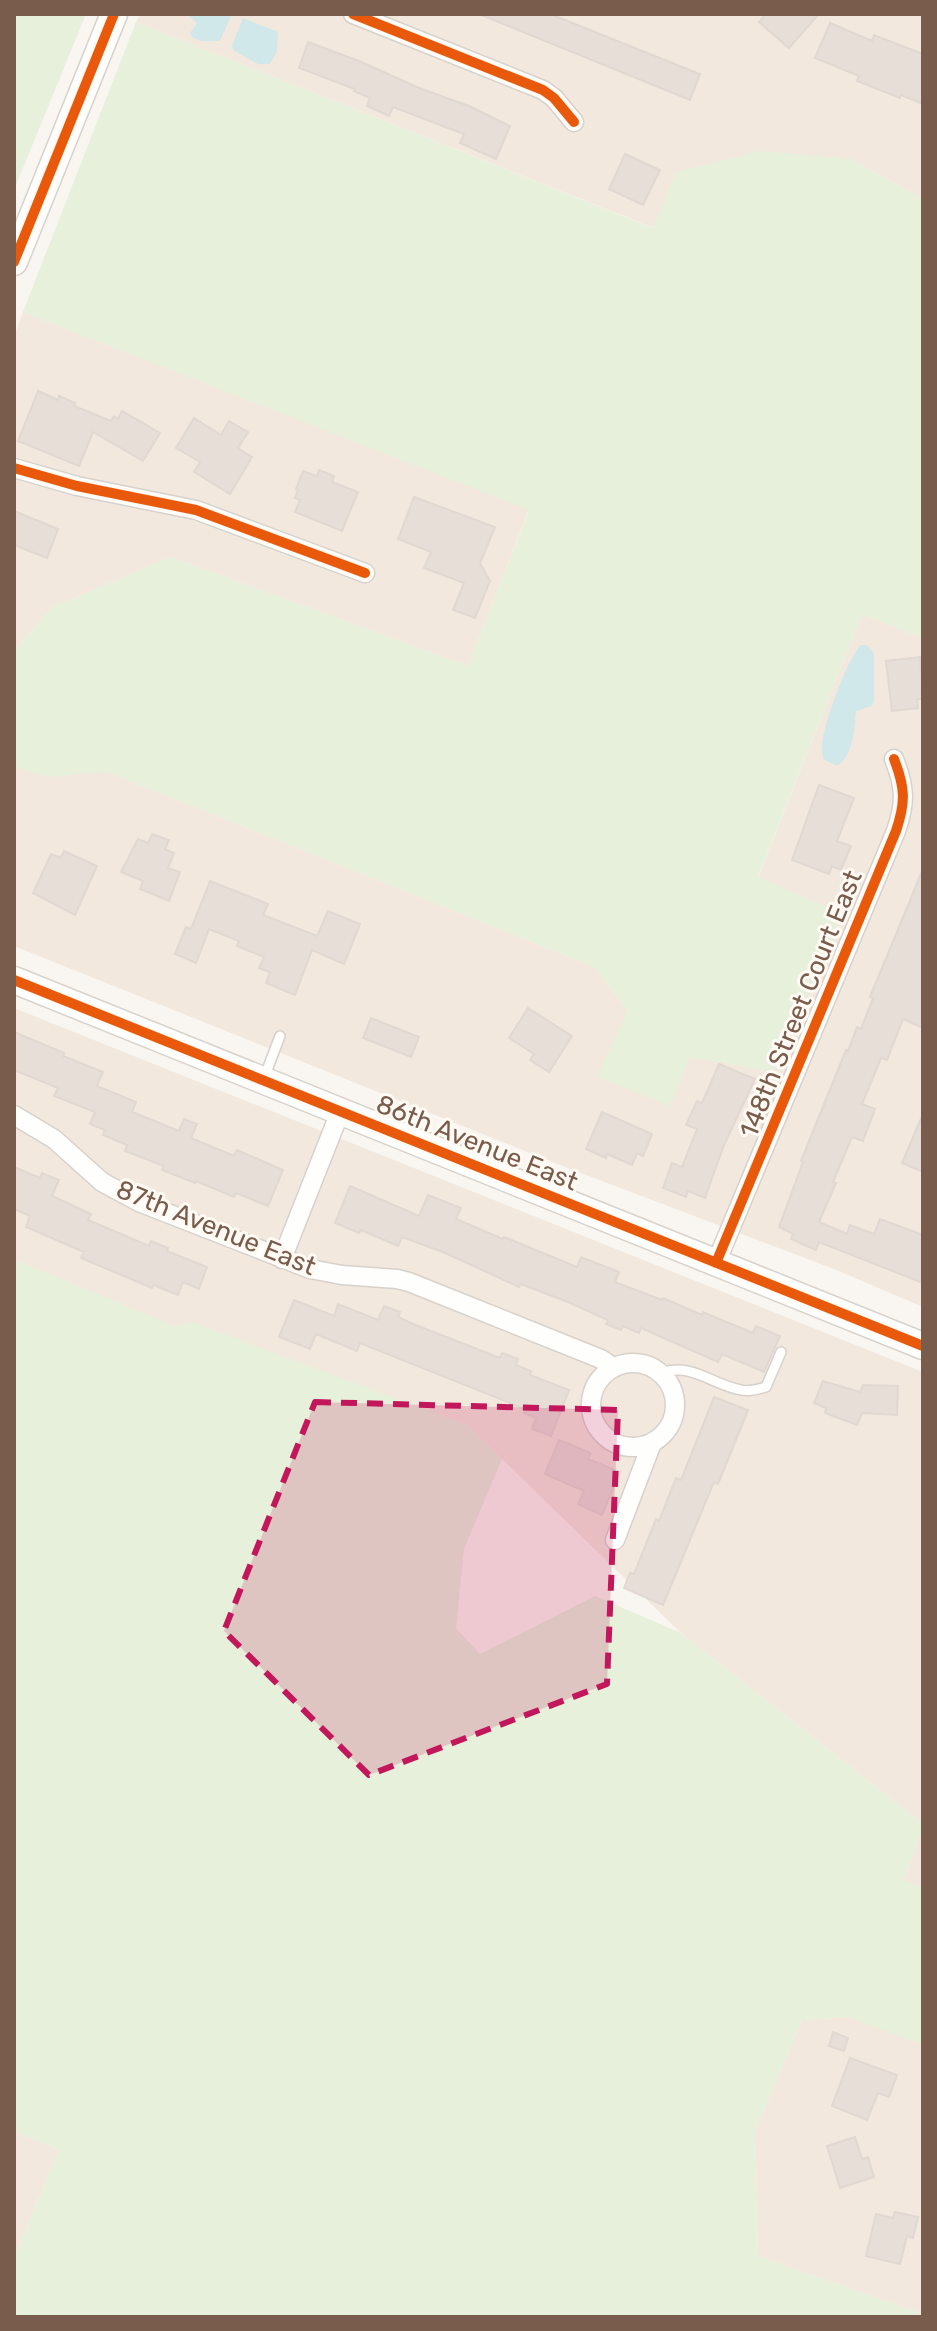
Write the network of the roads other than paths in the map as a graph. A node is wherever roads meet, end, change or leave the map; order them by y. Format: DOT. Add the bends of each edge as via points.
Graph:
graph roads {
  1 [pos="114,14"];
  2 [pos="353,14"];
  3 [pos="574,122"];
  4 [pos="14,262"];
  5 [pos="14,468"];
  6 [pos="365,573"];
  7 [pos="894,759"];
  8 [pos="14,980"];
  9 [pos="280,1036"];
  10 [pos="263,1081"];
  11 [pos="340,1112"];
  12 [pos="14,1115"];
  13 [pos="282,1259"];
  14 [pos="716,1263"];
  15 [pos="923,1346"];
  16 [pos="781,1352"];
  17 [pos="614,1368"];
  18 [pos="661,1373"];
  19 [pos="652,1443"];
  20 [pos="615,1540"];
  1 -- 4 [label="street"];
  2 -- 3 [label="street" via="543,90"];
  5 -- 6 [label="street" via="196,510"];
  7 -- 14 [label="street, 148th Street Court East" via="904,793 896,831"];
  8 -- 10 [label="street, 86th Avenue East"];
  9 -- 10 [label="lane"];
  10 -- 11 [label="street, 86th Avenue East"];
  11 -- 13 [label="street"];
  11 -- 14 [label="street, 86th Avenue East"];
  12 -- 13 [label="street, 87th Avenue East" via="54,1139 119,1193"];
  13 -- 17 [label="street, 87th Avenue East" via="342,1275 409,1282"];
  14 -- 15 [label="street, 86th Avenue East"];
  16 -- 18 [label="lane" via="766,1387 743,1391 683,1369"];
  17 -- 18 [label="street, 87th Avenue East" via="636,1363"];
  17 -- 19 [label="street" via="599,1379 593,1392 591,1406 600,1432 624,1447"];
  18 -- 19 [label="street" via="675,1396 675,1410 671,1424"];
  19 -- 20 [label="street"];
}
